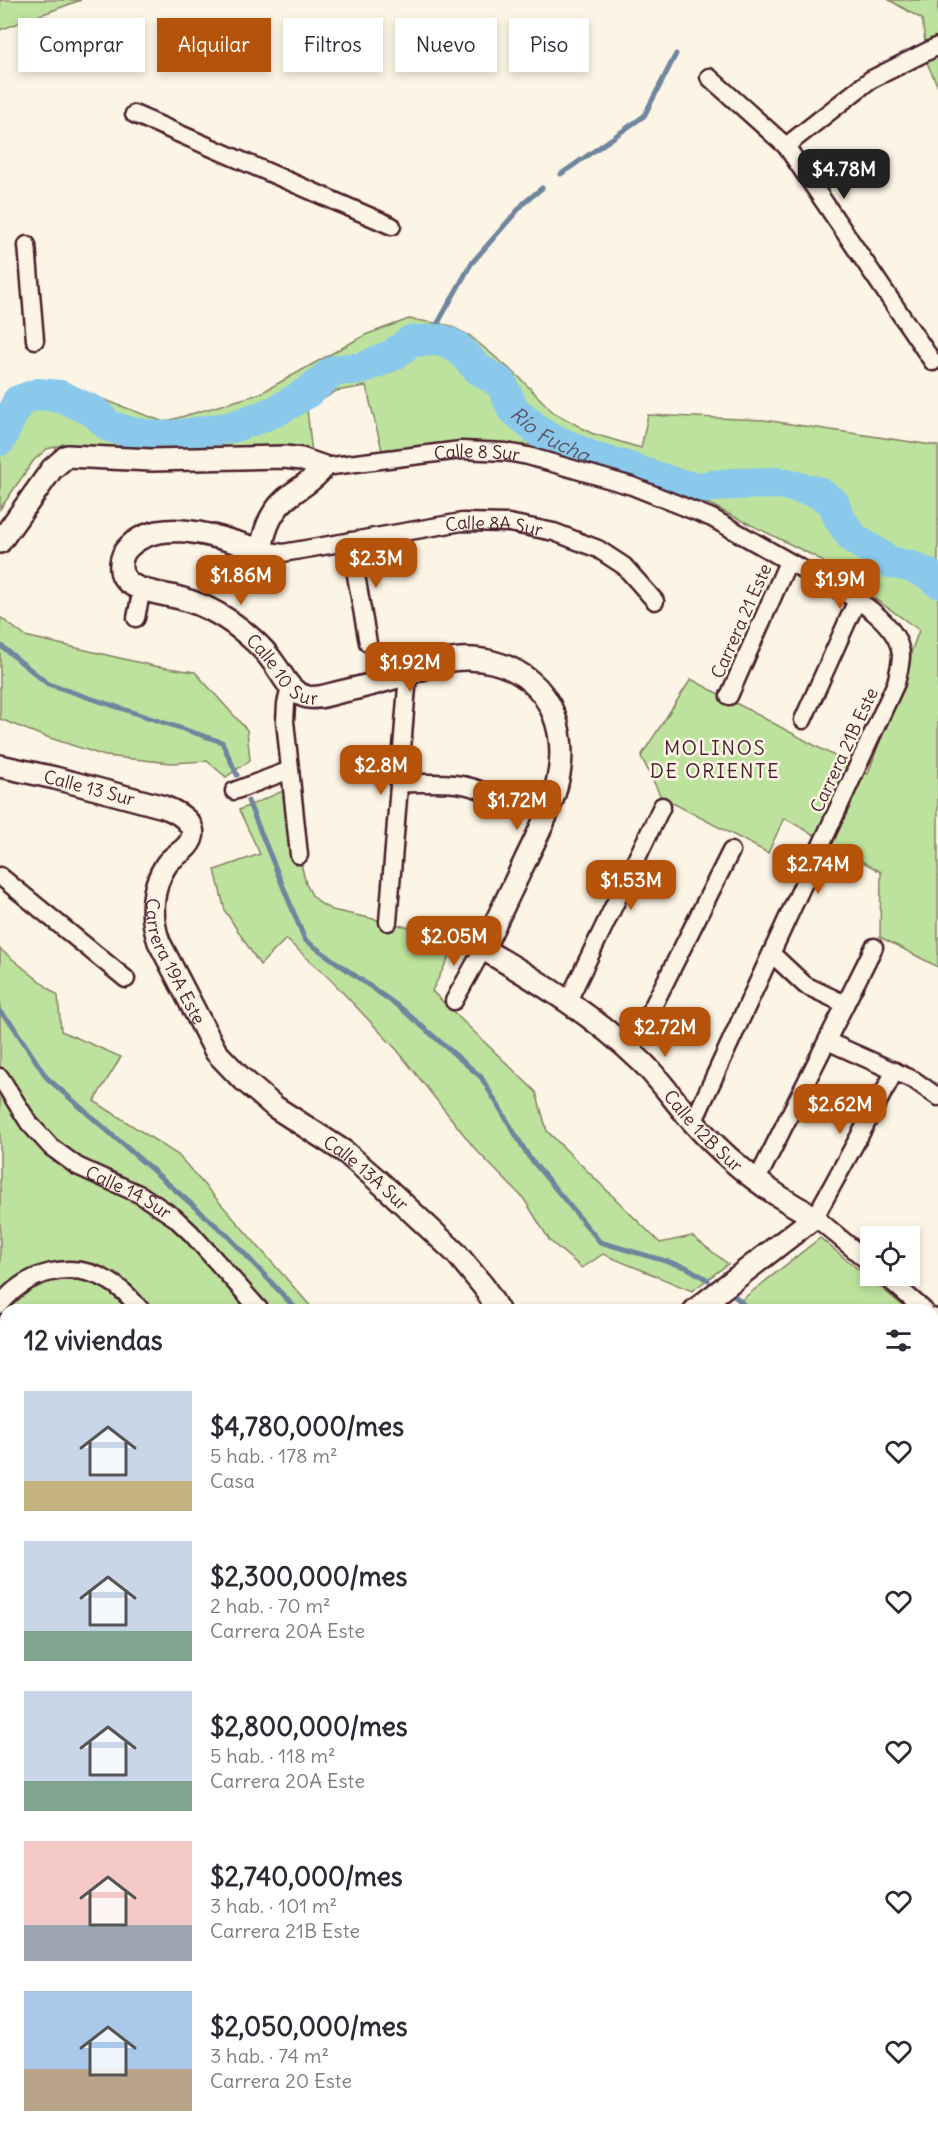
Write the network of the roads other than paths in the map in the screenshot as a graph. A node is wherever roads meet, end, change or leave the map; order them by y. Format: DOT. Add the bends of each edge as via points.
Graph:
graph roads {
  1 [pos="938,46"];
  2 [pos="710,77"];
  3 [pos="134,114"];
  4 [pos="786,146"];
  5 [pos="392,226"];
  6 [pos="27,245"];
  7 [pos="35,340"];
  8 [pos="933,362"];
  9 [pos="324,467"];
  10 [pos="350,541"];
  11 [pos="0,542"];
  12 [pos="261,550"];
  13 [pos="788,562"];
  14 [pos="145,590"];
  15 [pos="857,600"];
  16 [pos="655,601"];
  17 [pos="136,618"];
  18 [pos="368,643"];
  19 [pos="901,654"];
  20 [pos="408,674"];
  21 [pos="290,687"];
  22 [pos="729,696"];
  23 [pos="803,720"];
  24 [pos="0,766"];
  25 [pos="290,770"];
  26 [pos="399,783"];
  27 [pos="234,792"];
  28 [pos="489,794"];
  29 [pos="662,806"];
  30 [pos="178,812"];
  31 [pos="731,851"];
  32 [pos="299,855"];
  33 [pos="0,876"];
  34 [pos="388,922"];
  35 [pos="874,948"];
  36 [pos="483,949"];
  37 [pos="772,954"];
  38 [pos="126,980"];
  39 [pos="454,1001"];
  40 [pos="568,1001"];
  41 [pos="845,1004"];
  42 [pos="827,1041"];
  43 [pos="216,1052"];
  44 [pos="630,1052"];
  45 [pos="895,1071"];
  46 [pos="0,1077"];
  47 [pos="938,1097"];
  48 [pos="693,1122"];
  49 [pos="757,1180"];
  50 [pos="815,1216"];
  51 [pos="860,1254"];
  52 [pos="897,1286"];
  53 [pos="1,1304"];
  54 [pos="135,1304"];
  55 [pos="255,1304"];
  56 [pos="494,1304"];
  57 [pos="703,1304"];
  58 [pos="919,1304"];
  1 -- 4 [label="street" via="870,80"];
  2 -- 4 [label="street"];
  3 -- 5 [label="street"];
  4 -- 8 [label="street"];
  6 -- 7 [label="street"];
  9 -- 11 [label="street, Calle 8 Sur" via="285,457 151,460 67,456 52,469"];
  9 -- 12 [label="street" via="273,513"];
  9 -- 13 [label="street, Calle 8 Sur" via="461,450 528,456 672,501 712,518"];
  10 -- 12 [label="street, Calle 8A Sur" via="283,553"];
  10 -- 16 [label="street, Calle 8A Sur" via="462,522 531,527 576,540 611,557"];
  10 -- 18 [label="street"];
  12 -- 14 [label="street, Calle 8A Sur" via="203,534 160,532 135,543 121,559 126,582"];
  13 -- 15 [label="street, Calle 8 Sur"];
  13 -- 22 [label="street, Carrera 21 Este"];
  14 -- 17 [label="street"];
  14 -- 21 [label="street, Calle 10 Sur" via="188,600 222,617 263,650"];
  15 -- 19 [label="street, Calle 8 Sur" via="876,612 893,633"];
  15 -- 23 [label="street"];
  19 -- 37 [label="street, Carrera 21B Este" via="896,683"];
  20 -- 21 [label="street, Calle 10 Sur" via="318,697 299,694"];
  20 -- 26 [label="street"];
  20 -- 36 [label="street, Calle 10 Sur" via="450,661 489,661 514,670 536,685 557,722 561,750 554,796"];
  21 -- 25 [label="street" via="285,721"];
  24 -- 30 [label="street, Calle 13 Sur"];
  25 -- 27 [label="street"];
  25 -- 32 [label="street"];
  26 -- 28 [label="street" via="459,784"];
  26 -- 34 [label="street"];
  29 -- 40 [label="street"];
  30 -- 43 [label="street, Carrera 19A Este" via="189,822 192,834 160,876 153,902 154,927"];
  31 -- 44 [label="street"];
  33 -- 38 [label="street"];
  35 -- 41 [label="street"];
  36 -- 39 [label="street"];
  36 -- 40 [label="street, Calle 12B Sur"];
  37 -- 41 [label="street" via="805,985"];
  37 -- 48 [label="street, Carrera 21B Este"];
  40 -- 44 [label="street, Calle 12B Sur"];
  41 -- 42 [label="street"];
  42 -- 45 [label="street"];
  42 -- 49 [label="street"];
  43 -- 56 [label="street, Calle 13A Sur" via="275,1107 345,1152 392,1192 456,1253"];
  44 -- 48 [label="street, Calle 12B Sur"];
  45 -- 47 [label="street"];
  45 -- 50 [label="street"];
  46 -- 55 [label="street, Calle 14 Sur" via="29,1123 51,1147 77,1166 141,1196 174,1217"];
  48 -- 49 [label="street, Calle 12B Sur"];
  49 -- 50 [label="street, Calle 12B Sur"];
  50 -- 51 [label="street, Calle 12B Sur"];
  50 -- 57 [label="street"];
  52 -- 58 [label="street"];
  53 -- 54 [label="street" via="15,1288 37,1276 73,1270 108,1281"];
}
